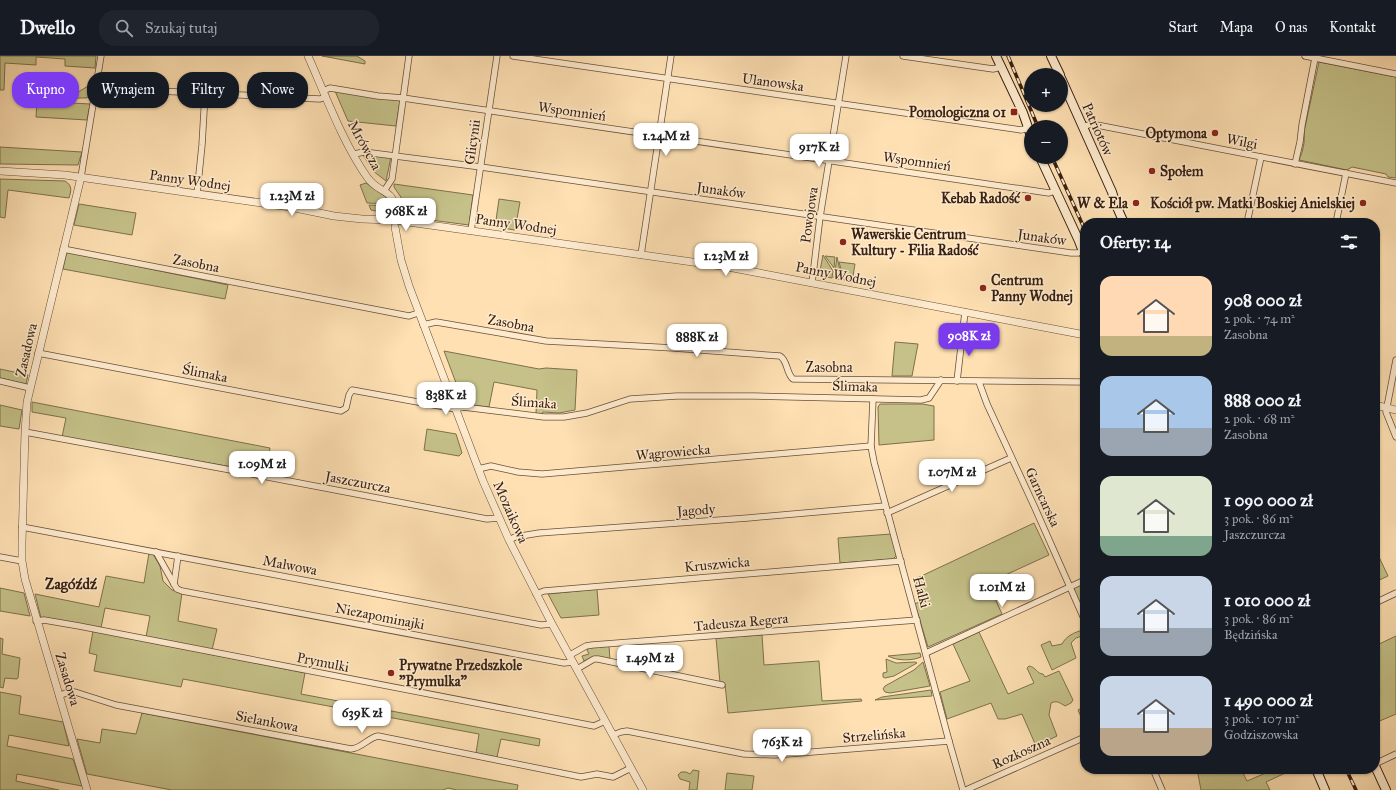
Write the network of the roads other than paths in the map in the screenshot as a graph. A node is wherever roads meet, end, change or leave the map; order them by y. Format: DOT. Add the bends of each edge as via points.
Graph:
graph roads {
  1 [pos="102,56"];
  2 [pos="308,56"];
  3 [pos="409,56"];
  4 [pos="497,56"];
  5 [pos="513,56"];
  6 [pos="671,56"];
  7 [pos="846,56"];
  8 [pos="903,56"];
  9 [pos="996,56"];
  10 [pos="1051,56"];
  11 [pos="1305,56"];
  12 [pos="1315,58"];
  13 [pos="1001,66"];
  14 [pos="1056,68"];
  15 [pos="100,72"];
  16 [pos="1396,74"];
  17 [pos="668,78"];
  18 [pos="325,94"];
  19 [pos="1068,94"];
  20 [pos="239,95"];
  21 [pos="403,98"];
  22 [pos="838,104"];
  23 [pos="93,108"];
  24 [pos="204,108"];
  25 [pos="489,111"];
  26 [pos="1026,120"];
  27 [pos="1083,127"];
  28 [pos="1024,131"];
  29 [pos="660,136"];
  30 [pos="354,154"];
  31 [pos="395,156"];
  32 [pos="1261,157"];
  33 [pos="829,160"];
  34 [pos="1043,164"];
  35 [pos="1295,164"];
  36 [pos="481,166"];
  37 [pos="0,171"];
  38 [pos="1346,173"];
  39 [pos="81,177"];
  40 [pos="1396,183"];
  41 [pos="384,191"];
  42 [pos="1055,191"];
  43 [pos="651,192"];
  44 [pos="1112,192"];
  45 [pos="197,194"];
  46 [pos="820,217"];
  47 [pos="1122,218"];
  48 [pos="1128,218"];
  49 [pos="1248,218"];
  50 [pos="1337,218"];
  51 [pos="395,219"];
  52 [pos="471,231"];
  53 [pos="1080,243"];
  54 [pos="63,248"];
  55 [pos="1080,251"];
  56 [pos="641,255"];
  57 [pos="812,282"];
  58 [pos="965,312"];
  59 [pos="418,313"];
  60 [pos="423,325"];
  61 [pos="1052,329"];
  62 [pos="1080,334"];
  63 [pos="1080,337"];
  64 [pos="38,353"];
  65 [pos="1396,360"];
  66 [pos="941,380"];
  67 [pos="0,381"];
  68 [pos="957,381"];
  69 [pos="979,382"];
  70 [pos="1080,382"];
  71 [pos="30,388"];
  72 [pos="873,399"];
  73 [pos="1380,406"];
  74 [pos="1387,408"];
  75 [pos="456,409"];
  76 [pos="1396,410"];
  77 [pos="24,432"];
  78 [pos="1396,437"];
  79 [pos="871,446"];
  80 [pos="1011,458"];
  81 [pos="478,469"];
  82 [pos="885,506"];
  83 [pos="887,513"];
  84 [pos="498,518"];
  85 [pos="22,527"];
  86 [pos="509,540"];
  87 [pos="156,552"];
  88 [pos="0,556"];
  89 [pos="178,556"];
  90 [pos="22,561"];
  91 [pos="901,562"];
  92 [pos="1080,582"];
  93 [pos="174,584"];
  94 [pos="1070,587"];
  95 [pos="1396,593"];
  96 [pos="536,594"];
  97 [pos="1380,601"];
  98 [pos="1080,610"];
  99 [pos="917,620"];
  100 [pos="36,621"];
  101 [pos="552,624"];
  102 [pos="926,652"];
  103 [pos="573,662"];
  104 [pos="722,685"];
  105 [pos="59,696"];
  106 [pos="605,721"];
  107 [pos="613,735"];
  108 [pos="1080,739"];
  109 [pos="949,741"];
  110 [pos="1396,754"];
  111 [pos="1380,762"];
  112 [pos="631,768"];
  113 [pos="1154,774"];
  114 [pos="1318,774"];
  115 [pos="1379,774"];
  116 [pos="87,790"];
  117 [pos="643,790"];
  118 [pos="963,790"];
  119 [pos="966,790"];
  120 [pos="1162,790"];
  121 [pos="1325,790"];
  122 [pos="1386,790"];
  1 -- 15 [label="street, Zasadowa"];
  2 -- 18 [label="street, Mrówcza"];
  3 -- 21 [label="street"];
  4 -- 25 [label="street, Glicynii"];
  5 -- 17 [label="street, Ulanowska"];
  6 -- 17 [label="street"];
  7 -- 22 [label="street, Powojowa"];
  8 -- 13 [label="street" via="993,69"];
  9 -- 13 [label="main road"];
  10 -- 14 [label="main road, Patriotów"];
  11 -- 12 [label="street"];
  12 -- 16 [label="street"];
  12 -- 35 [label="street"];
  13 -- 26 [label="main road"];
  17 -- 22 [label="street, Ulanowska"];
  17 -- 29 [label="street"];
  18 -- 20 [label="street, Wspomnień" via="320,99"];
  18 -- 21 [label="street, Wspomnień" via="330,88"];
  18 -- 30 [label="street, Mrówcza"];
  19 -- 27 [label="main road, Patriotów"];
  21 -- 25 [label="street, Wspomnień"];
  21 -- 31 [label="street"];
  22 -- 28 [label="street, Ulanowska"];
  22 -- 33 [label="street, Powojowa"];
  23 -- 39 [label="street, Zasadowa"];
  24 -- 45 [label="street"];
  25 -- 29 [label="street, Wspomnień"];
  25 -- 36 [label="street, Glicynii"];
  27 -- 32 [label="street, Wilgi" via="1091,124"];
  27 -- 44 [label="main road, Patriotów"];
  29 -- 33 [label="street, Wspomnień"];
  29 -- 43 [label="street"];
  30 -- 31 [label="street, Junaków" via="364,152"];
  30 -- 41 [label="street, Mrówcza" via="367,178"];
  31 -- 36 [label="street, Junaków"];
  31 -- 41 [label="street" via="392,179"];
  32 -- 35 [label="street, Wilgi"];
  32 -- 49 [label="street"];
  33 -- 42 [label="street, Wspomnień" via="1049,193"];
  33 -- 46 [label="street, Powojowa"];
  34 -- 42 [label="main road"];
  35 -- 38 [label="street, Wilgi"];
  36 -- 43 [label="street, Junaków"];
  36 -- 52 [label="street, Glicynii"];
  37 -- 39 [label="street, Panny Wodnej"];
  38 -- 40 [label="street, Wilgi"];
  38 -- 50 [label="street"];
  39 -- 45 [label="street, Panny Wodnej"];
  39 -- 54 [label="street, Zasadowa"];
  41 -- 51 [label="street, Mrówcza" via="394,201"];
  42 -- 53 [label="main road"];
  43 -- 46 [label="street, Junaków"];
  43 -- 56 [label="street"];
  44 -- 47 [label="main road, Patriotów"];
  44 -- 48 [label="main road, Patriotów"];
  45 -- 51 [label="street, Panny Wodnej" via="334,216"];
  46 -- 55 [label="street, Junaków" via="1071,253"];
  46 -- 57 [label="street, Powojowa"];
  51 -- 52 [label="street, Panny Wodnej"];
  51 -- 59 [label="street, Mozaikowa" via="390,225 395,227 401,260"];
  52 -- 56 [label="street, Panny Wodnej"];
  54 -- 59 [label="street, Zasobna" via="373,310 409,316"];
  54 -- 64 [label="street, Zasadowa"];
  56 -- 57 [label="street, Panny Wodnej"];
  57 -- 58 [label="street, Panny Wodnej"];
  58 -- 61 [label="street, Panny Wodnej"];
  58 -- 68 [label="street"];
  59 -- 60 [label="street, Mozaikowa"];
  60 -- 66 [label="street, Zasobna" via="436,322 546,341 780,356 784,358 793,379"];
  60 -- 75 [label="street, Mozaikowa"];
  61 -- 62 [label="street, Panny Wodnej"];
  61 -- 63 [label="street, Panny Wodnej"];
  64 -- 71 [label="street, Zasadowa"];
  64 -- 75 [label="street, Ślimaka" via="341,411 346,408 352,390"];
  65 -- 74 [label="street"];
  66 -- 68 [label="street, Zasobna"];
  66 -- 72 [label="street, Ślimaka" via="926,399"];
  67 -- 71 [label="street"];
  68 -- 69 [label="street, Zasobna"];
  69 -- 70 [label="street, Zasobna"];
  69 -- 80 [label="street, Garncarska"];
  71 -- 77 [label="street, Zasadowa"];
  72 -- 75 [label="street, Ślimaka" via="677,396 630,399 587,413 544,417 463,407"];
  72 -- 79 [label="street, Halki"];
  73 -- 74 [label="street"];
  74 -- 76 [label="street"];
  74 -- 78 [label="street" via="1386,414"];
  75 -- 81 [label="street, Mozaikowa"];
  77 -- 84 [label="street, Jaszczurcza" via="487,519"];
  77 -- 85 [label="street, Zasadowa"];
  79 -- 81 [label="street, Wągrowiecka" via="542,474 491,466"];
  79 -- 82 [label="street, Halki"];
  80 -- 83 [label="street"];
  80 -- 94 [label="street, Garncarska"];
  81 -- 84 [label="street, Mozaikowa"];
  82 -- 83 [label="street, Halki"];
  82 -- 86 [label="street, Jagody" via="539,533"];
  83 -- 91 [label="street, Halki"];
  84 -- 86 [label="street, Mozaikowa"];
  85 -- 87 [label="street, Malwowa"];
  85 -- 90 [label="street, Zasadowa"];
  86 -- 96 [label="street, Mozaikowa"];
  87 -- 89 [label="street, Malwowa"];
  87 -- 93 [label="street"];
  88 -- 90 [label="street"];
  89 -- 93 [label="street"];
  89 -- 101 [label="street, Malwowa" via="541,625"];
  90 -- 100 [label="street, Zasadowa"];
  91 -- 96 [label="street, Kruszwicka" via="544,591"];
  91 -- 99 [label="street, Halki"];
  92 -- 94 [label="street"];
  93 -- 103 [label="street, Niezapominajki" via="182,591 564,663"];
  94 -- 98 [label="street, Garncarska"];
  94 -- 102 [label="street"];
  95 -- 97 [label="street"];
  96 -- 101 [label="street, Mozaikowa"];
  99 -- 102 [label="street, Halki"];
  99 -- 103 [label="street, Tadeusza Regera" via="592,645 586,646"];
  100 -- 105 [label="street, Zasadowa"];
  100 -- 106 [label="street, Prymulki" via="79,626 594,726"];
  101 -- 103 [label="street, Mozaikowa"];
  102 -- 109 [label="street, Halki"];
  103 -- 104 [label="street" via="598,659"];
  103 -- 106 [label="street, Mozaikowa"];
  105 -- 112 [label="street, Sielankowa" via="75,692 116,705 351,749 378,736 581,777 597,774 613,777"];
  105 -- 116 [label="street, Zasadowa"];
  106 -- 107 [label="street, Mozaikowa"];
  107 -- 109 [label="street, Strzelińska" via="626,732 756,755"];
  107 -- 112 [label="street, Mozaikowa"];
  108 -- 119 [label="street, Rozkoszna"];
  109 -- 118 [label="street, Halki"];
  110 -- 111 [label="street"];
  112 -- 117 [label="street, Mozaikowa"];
  113 -- 120 [label="street"];
  114 -- 121 [label="main road"];
  115 -- 122 [label="main road"];
}
